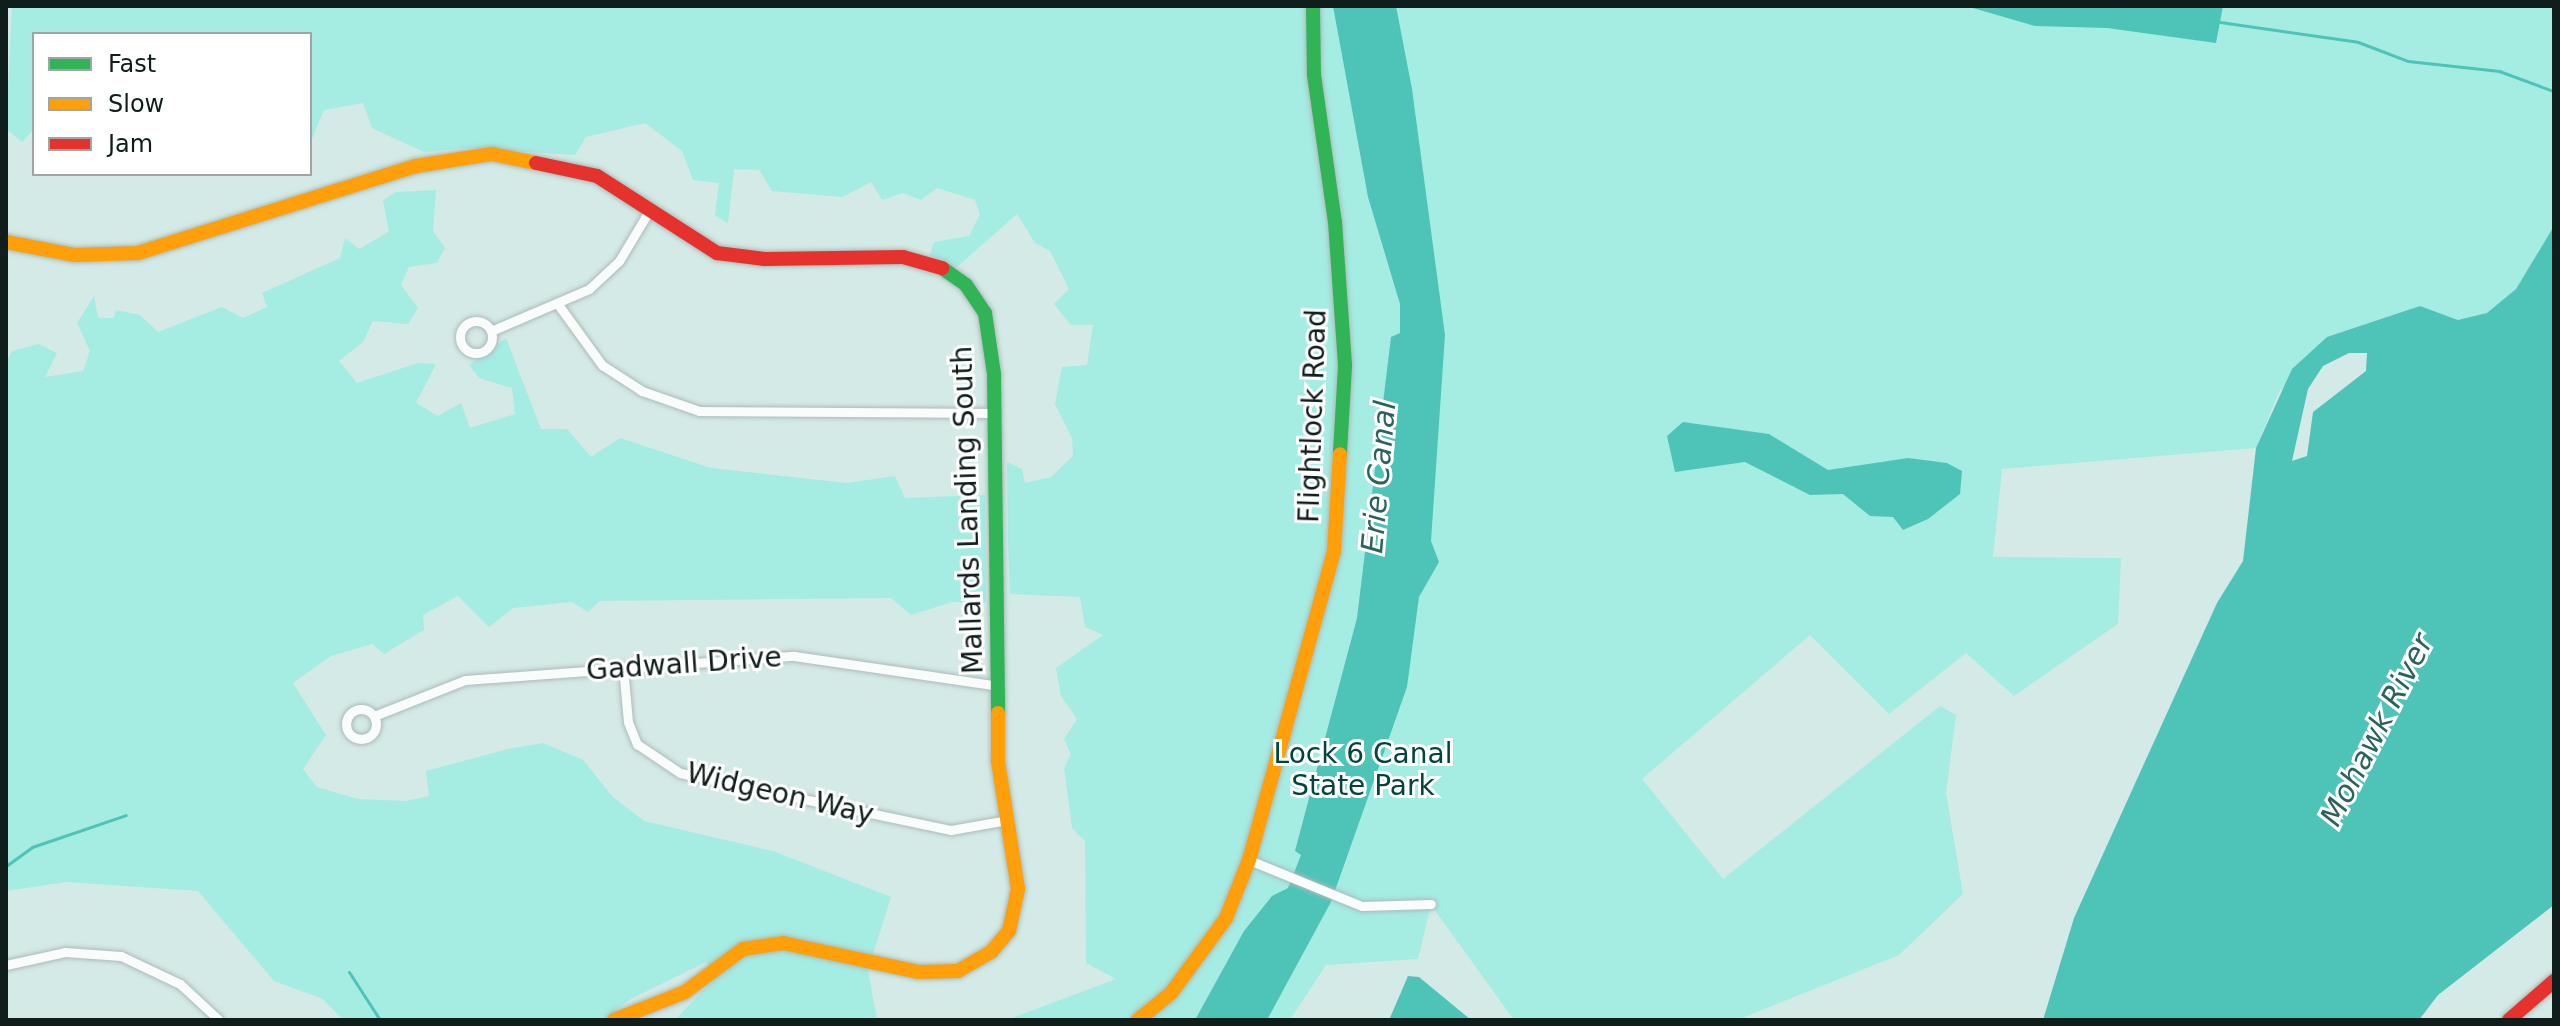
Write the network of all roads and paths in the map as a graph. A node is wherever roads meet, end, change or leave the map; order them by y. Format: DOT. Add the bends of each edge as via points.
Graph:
graph roads {
  1 [pos="1313,6"];
  2 [pos="649,211"];
  3 [pos="6,242"];
  4 [pos="557,303"];
  5 [pos="491,331"];
  6 [pos="993,413"];
  7 [pos="623,667"];
  8 [pos="999,686"];
  9 [pos="374,716"];
  10 [pos="1008,820"];
  11 [pos="1249,860"];
  12 [pos="1431,904"];
  13 [pos="6,965"];
  14 [pos="2554,981"];
  15 [pos="219,1020"];
  16 [pos="614,1020"];
  17 [pos="1138,1020"];
  18 [pos="2509,1020"];
  1 -- 11 [label="street, Flightlock Road" via="1314,75 1341,282 1343,459 1334,551"];
  2 -- 3 [label="street, Mallards Landing South" via="588,172 492,154 416,166 138,253 74,255"];
  2 -- 4 [label="street" via="619,261 589,289"];
  2 -- 6 [label="street, Mallards Landing South" via="729,256 903,257 948,271 985,313"];
  4 -- 5 [label="street"];
  4 -- 6 [label="street" via="602,365 642,391 699,411"];
  6 -- 8 [label="street, Mallards Landing South"];
  7 -- 8 [label="street, Gadwall Drive" via="794,656"];
  7 -- 9 [label="street, Gadwall Drive" via="465,680"];
  7 -- 10 [label="street, Widgeon Way" via="628,722 637,744 680,773 951,830"];
  8 -- 10 [label="street, Mallards Landing South" via="998,761"];
  10 -- 16 [label="street, Mallards Landing South" via="1018,889 1009,931 992,951 958,971 918,972 783,943 743,949 685,992"];
  11 -- 12 [label="street" via="1383,908"];
  11 -- 17 [label="street, Flightlock Road" via="1214,938 1171,993"];
  13 -- 15 [label="street" via="65,952 121,956 180,984"];
  14 -- 18 [label="street"];
}
